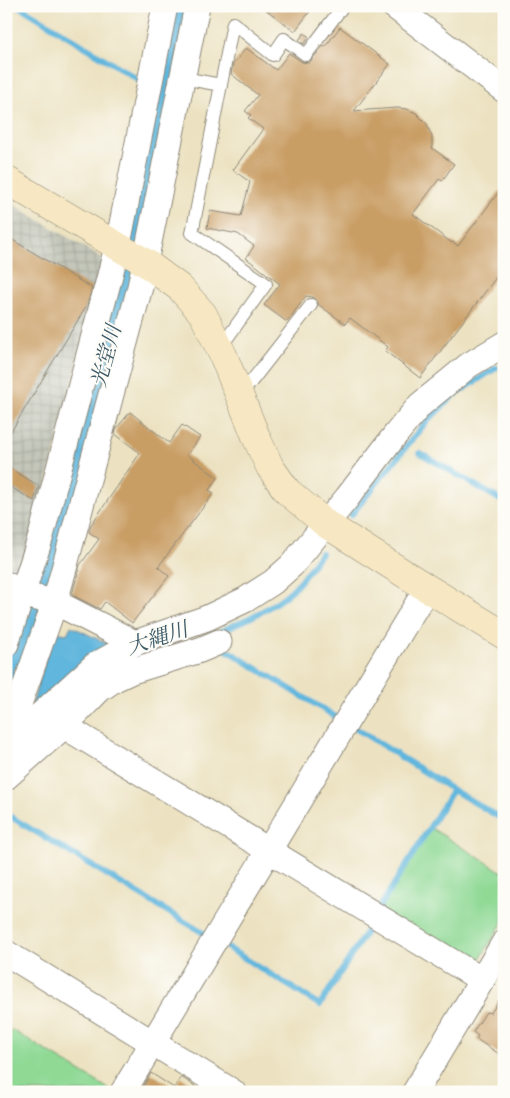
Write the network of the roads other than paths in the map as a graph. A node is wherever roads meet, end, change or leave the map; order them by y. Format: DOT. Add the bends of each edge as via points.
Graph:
graph roads {
  1 [pos="164,6"];
  2 [pos="197,6"];
  3 [pos="343,6"];
  4 [pos="394,6"];
  5 [pos="183,78"];
  6 [pos="221,85"];
  7 [pos="502,86"];
  8 [pos="6,180"];
  9 [pos="131,254"];
  10 [pos="311,305"];
  11 [pos="504,344"];
  12 [pos="220,348"];
  13 [pos="240,396"];
  14 [pos="326,524"];
  15 [pos="427,588"];
  16 [pos="19,591"];
  17 [pos="52,601"];
  18 [pos="504,635"];
  19 [pos="219,642"];
  20 [pos="135,643"];
  21 [pos="6,644"];
  22 [pos="64,726"];
  23 [pos="6,741"];
  24 [pos="6,746"];
  25 [pos="6,777"];
  26 [pos="269,851"];
  27 [pos="504,943"];
  28 [pos="6,953"];
  29 [pos="482,980"];
  30 [pos="152,1044"];
  31 [pos="123,1092"];
  32 [pos="233,1092"];
  33 [pos="414,1092"];
  1 -- 9 [label="street"];
  2 -- 5 [label="street"];
  3 -- 6 [label="lane" via="306,55 284,39 272,55 233,23"];
  4 -- 7 [label="street"];
  5 -- 6 [label="lane"];
  5 -- 9 [label="street"];
  6 -- 12 [label="lane" via="192,233 266,284"];
  8 -- 9 [label="street"];
  9 -- 12 [label="street" via="180,288 203,314"];
  9 -- 16 [label="street" via="74,413"];
  9 -- 17 [label="street"];
  10 -- 13 [label="lane"];
  11 -- 14 [label="street" via="469,365 420,406"];
  12 -- 13 [label="street"];
  13 -- 14 [label="street" via="270,467 287,491"];
  14 -- 15 [label="street"];
  14 -- 20 [label="street" via="292,565 245,600 207,618"];
  15 -- 18 [label="street"];
  15 -- 26 [label="street"];
  16 -- 17 [label="street"];
  16 -- 21 [label="street"];
  17 -- 20 [label="street"];
  17 -- 23 [label="street"];
  19 -- 22 [label="street" via="115,679 99,690"];
  20 -- 24 [label="street" via="94,666"];
  22 -- 25 [label="street"];
  22 -- 26 [label="street"];
  26 -- 29 [label="street"];
  26 -- 30 [label="street"];
  27 -- 29 [label="street"];
  28 -- 30 [label="street"];
  29 -- 33 [label="street"];
  30 -- 31 [label="street"];
  30 -- 32 [label="street"];
}
